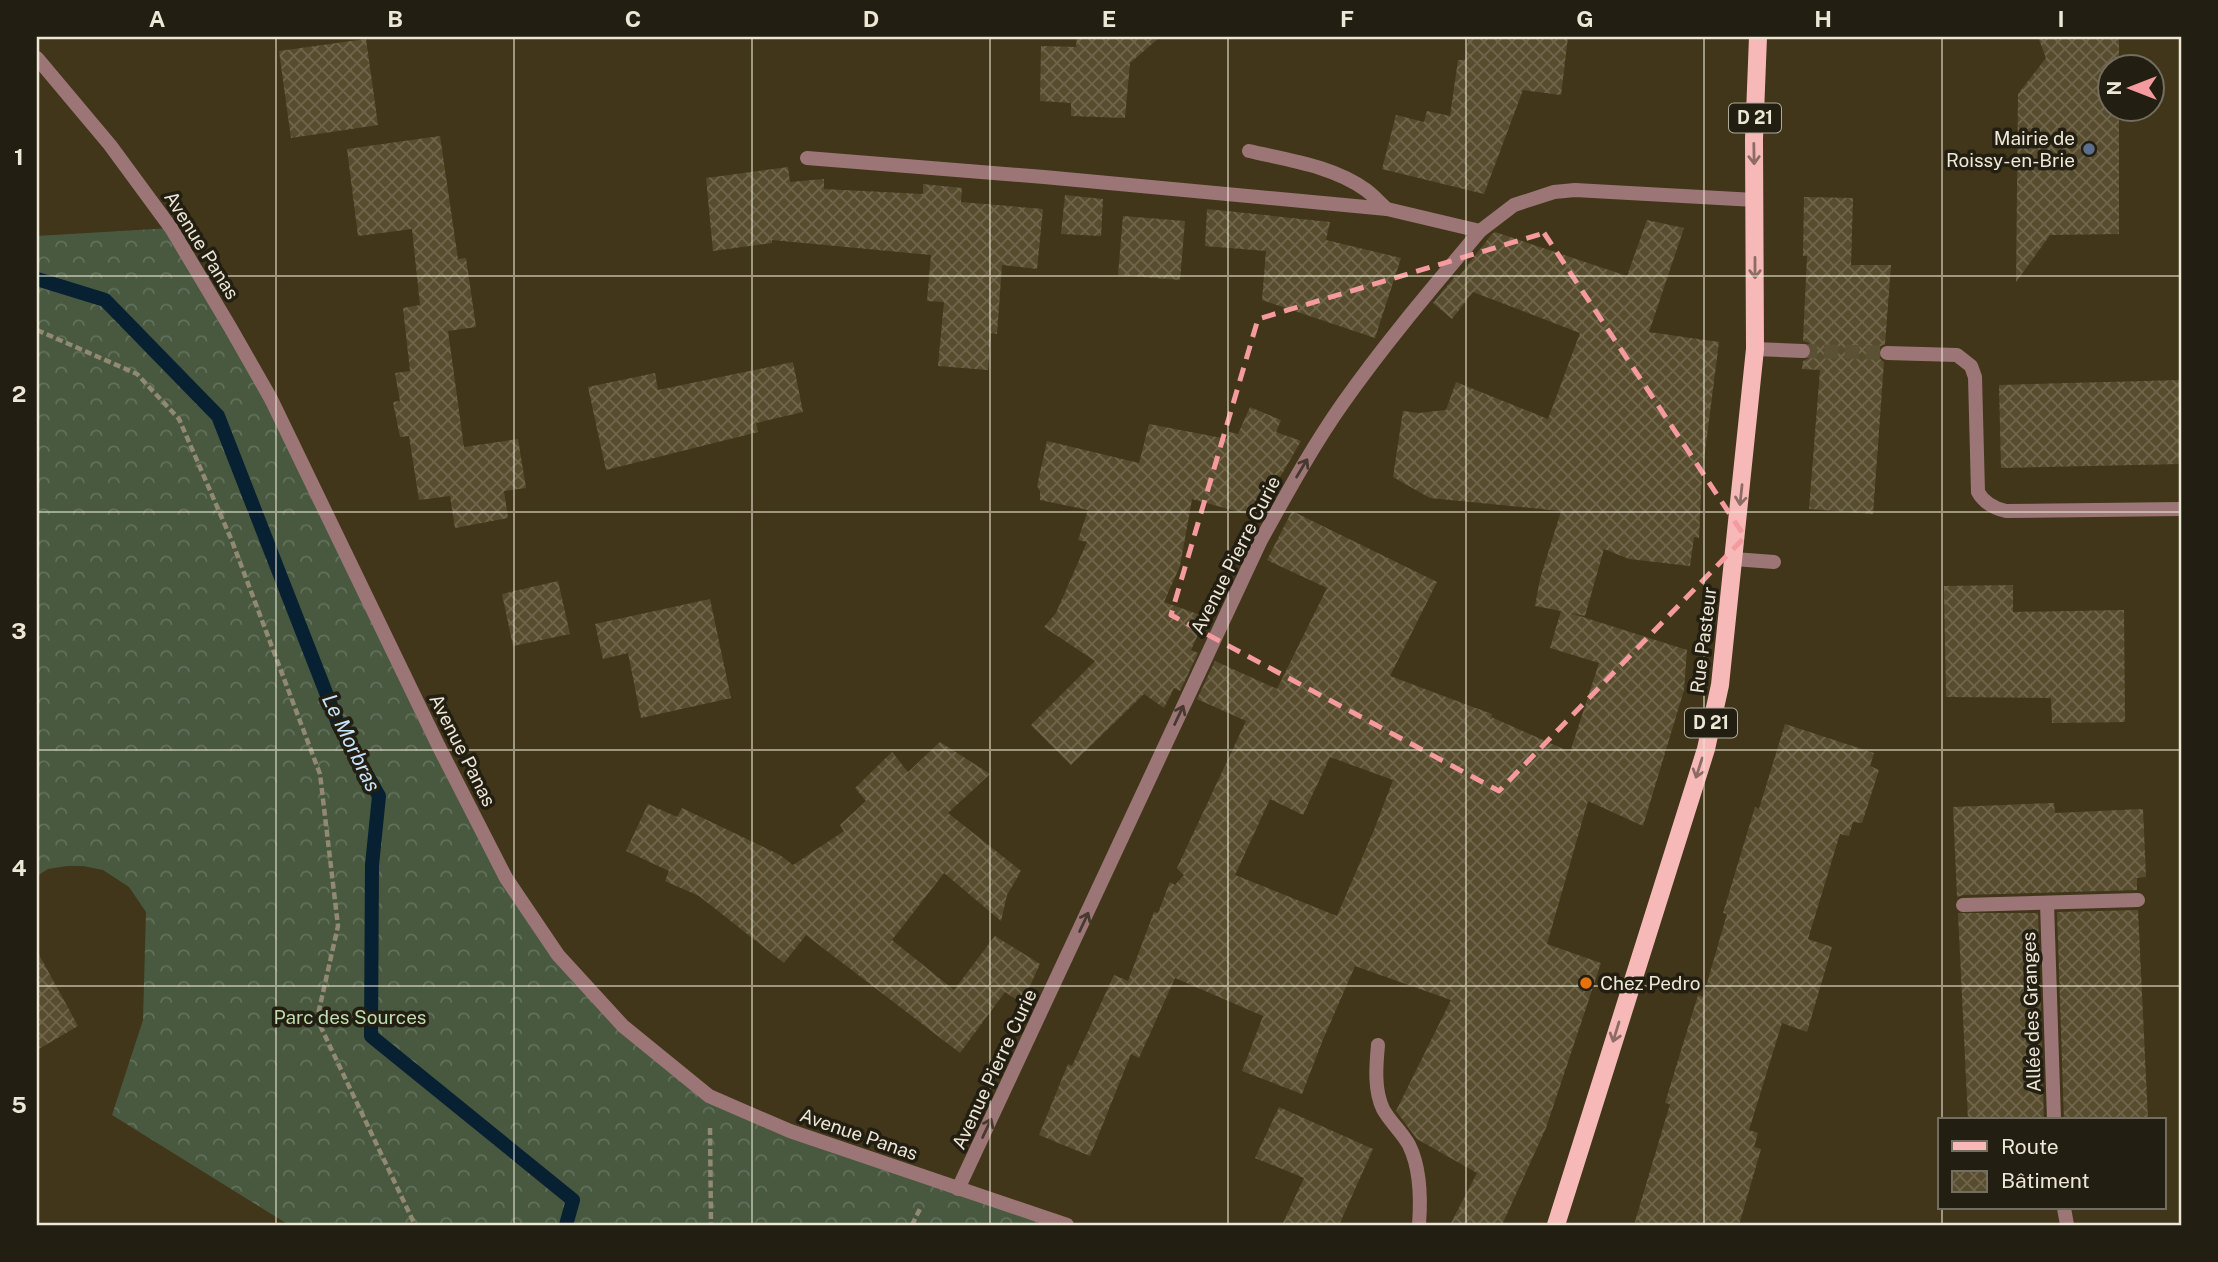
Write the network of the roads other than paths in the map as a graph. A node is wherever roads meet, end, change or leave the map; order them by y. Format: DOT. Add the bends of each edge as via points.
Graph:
graph roads {
  1 [pos="1758,37"];
  2 [pos="37,58"];
  3 [pos="1249,151"];
  4 [pos="807,158"];
  5 [pos="1755,200"];
  6 [pos="1387,209"];
  7 [pos="1480,231"];
  8 [pos="1755,349"];
  9 [pos="1803,351"];
  10 [pos="1887,352"];
  11 [pos="2181,509"];
  12 [pos="1734,559"];
  13 [pos="1774,562"];
  14 [pos="2138,900"];
  15 [pos="2047,903"];
  16 [pos="1963,905"];
  17 [pos="1378,1045"];
  18 [pos="2054,1118"];
  19 [pos="958,1189"];
  20 [pos="1067,1225"];
  21 [pos="1419,1225"];
  22 [pos="1556,1225"];
  1 -- 5 [label="main road, Rue Pasteur / D 21, one-way"];
  2 -- 19 [label="street, Avenue Panas" via="172,228 230,327 271,400 506,878 558,955 623,1026 709,1096 790,1131"];
  3 -- 6 [label="street" via="1340,176"];
  4 -- 6 [label="street"];
  5 -- 7 [label="street, Avenue Pierre Curie" via="1554,192 1514,205"];
  5 -- 8 [label="main road, Rue Pasteur / D 21, one-way"];
  6 -- 7 [label="street"];
  19 -- 7 [label="street, Avenue Pierre Curie, one-way" via="1260,542 1343,403"];
  8 -- 9 [label="street"];
  8 -- 12 [label="main road, Rue Pasteur / D 21, one-way"];
  10 -- 11 [label="street" via="1957,355 1971,366 1978,492 1995,508"];
  12 -- 13 [label="street"];
  12 -- 22 [label="main road, Rue Pasteur / D 21, one-way" via="1720,685 1706,750"];
  14 -- 15 [label="street, Allée des Granges"];
  15 -- 16 [label="street, Allée des Granges"];
  15 -- 18 [label="street, Allée des Granges"];
  17 -- 21 [label="street" via="1378,1090 1383,1108 1409,1145 1418,1171"];
  19 -- 20 [label="street, Avenue Panas"];
}
